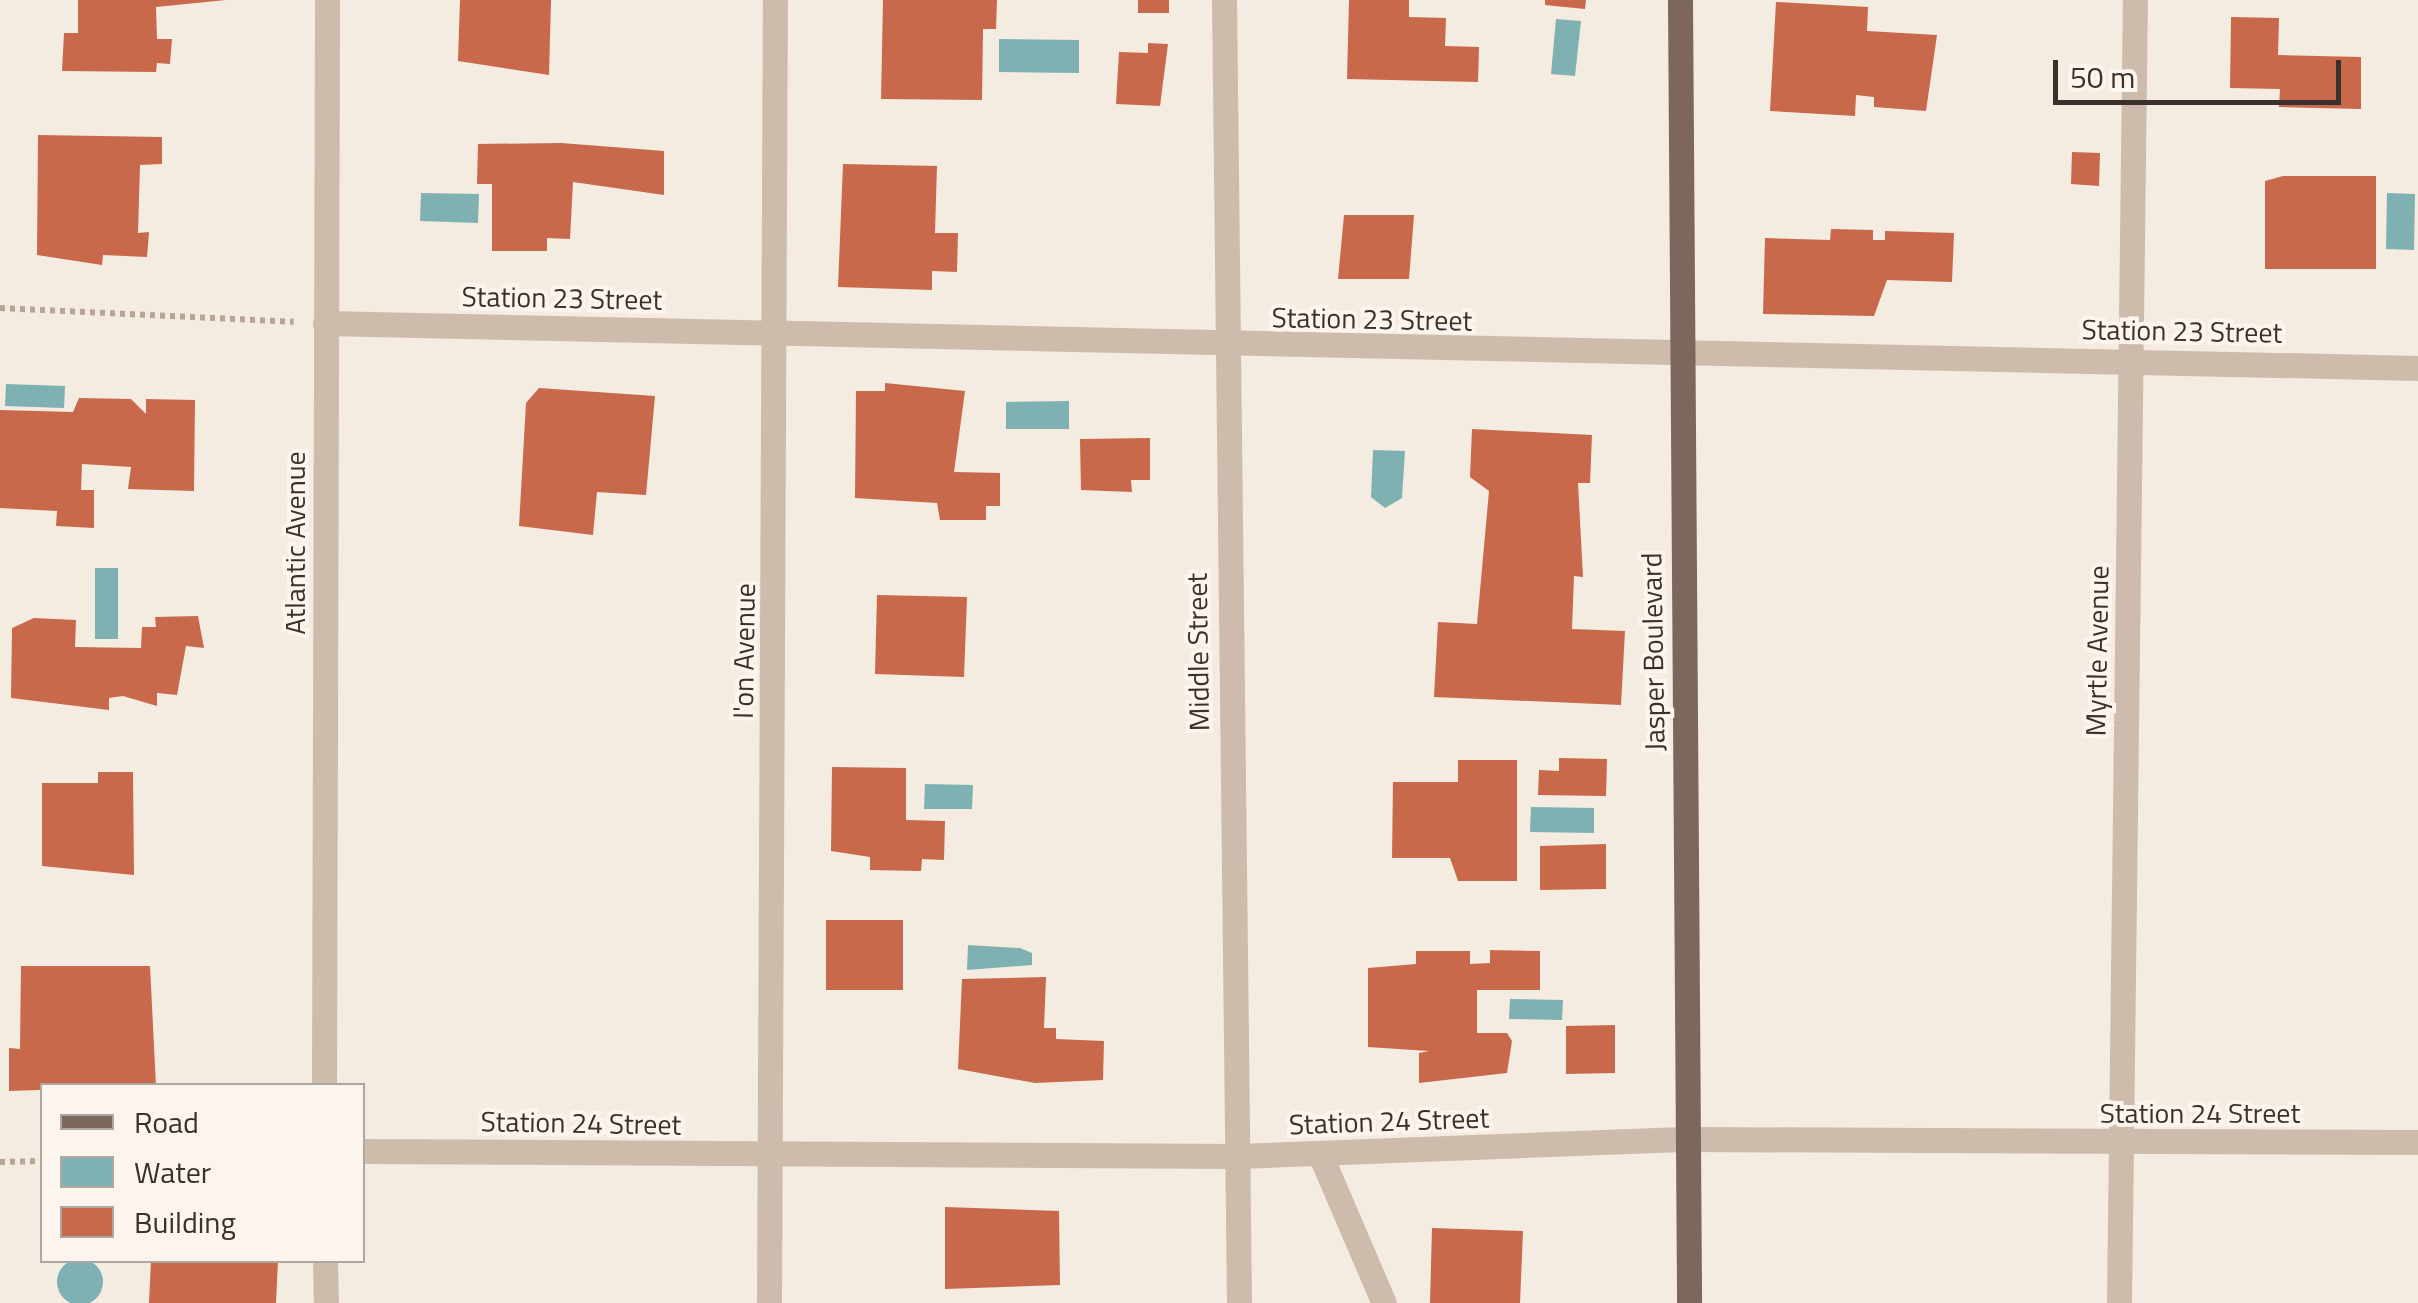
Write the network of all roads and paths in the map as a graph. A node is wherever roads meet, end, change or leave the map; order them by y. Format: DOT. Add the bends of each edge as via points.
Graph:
graph roads {
  1 [pos="327,0"];
  2 [pos="775,0"];
  3 [pos="1224,0"];
  4 [pos="1680,0"];
  5 [pos="2135,0"];
  6 [pos="0,308"];
  7 [pos="325,323"];
  8 [pos="779,334"];
  9 [pos="1222,345"];
  10 [pos="1678,356"];
  11 [pos="2133,358"];
  12 [pos="2418,368"];
  13 [pos="324,1083"];
  14 [pos="1690,1139"];
  15 [pos="2418,1142"];
  16 [pos="2116,1144"];
  17 [pos="365,1151"];
  18 [pos="1320,1154"];
  19 [pos="767,1156"];
  20 [pos="1238,1156"];
  21 [pos="40,1161"];
  22 [pos="0,1162"];
  23 [pos="325,1263"];
  24 [pos="326,1303"];
  25 [pos="769,1303"];
  26 [pos="1239,1303"];
  27 [pos="1384,1303"];
  28 [pos="1689,1303"];
  29 [pos="2119,1303"];
  1 -- 7 [label="street, Atlantic Avenue"];
  2 -- 8 [label="street, I'on Avenue"];
  3 -- 9 [label="street, Middle Street"];
  4 -- 10 [label="main road, Jasper Boulevard"];
  5 -- 11 [label="street, Myrtle Avenue"];
  6 -- 7 [label="path"];
  7 -- 8 [label="street, Station 23 Street"];
  7 -- 13 [label="street, Atlantic Avenue"];
  8 -- 9 [label="street, Station 23 Street"];
  8 -- 19 [label="street, I'on Avenue"];
  9 -- 10 [label="street, Station 23 Street"];
  9 -- 20 [label="street, Middle Street"];
  10 -- 11 [label="street, Station 23 Street"];
  10 -- 14 [label="main road, Jasper Boulevard"];
  11 -- 12 [label="street, Station 23 Street"];
  11 -- 16 [label="street, Myrtle Avenue"];
  14 -- 16 [label="street, Station 24 Street"];
  14 -- 18 [label="street, Station 24 Street"];
  14 -- 28 [label="main road, Jasper Boulevard"];
  15 -- 16 [label="street, Station 24 Street"];
  16 -- 29 [label="street, Myrtle Avenue"];
  17 -- 19 [label="street, Station 24 Street"];
  18 -- 20 [label="street, Station 24 Street"];
  18 -- 27 [label="street"];
  19 -- 20 [label="street, Station 24 Street"];
  19 -- 25 [label="street, I'on Avenue"];
  20 -- 26 [label="street, Middle Street"];
  21 -- 22 [label="path"];
  23 -- 24 [label="street"];
}
